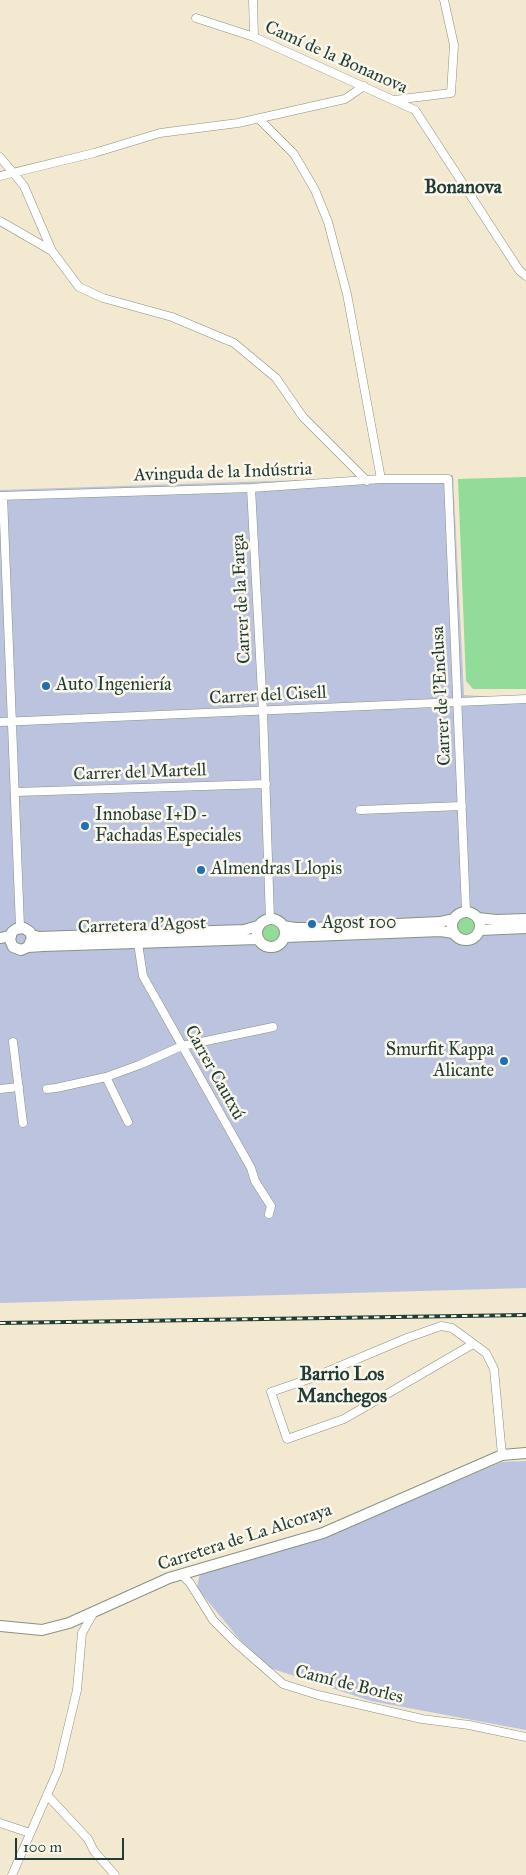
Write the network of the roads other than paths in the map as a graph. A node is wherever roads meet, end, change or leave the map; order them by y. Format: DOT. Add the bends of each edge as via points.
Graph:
graph roads {
  1 [pos="253,0"];
  2 [pos="444,0"];
  3 [pos="196,18"];
  4 [pos="254,37"];
  5 [pos="364,86"];
  6 [pos="392,100"];
  7 [pos="259,119"];
  8 [pos="0,157"];
  9 [pos="13,174"];
  10 [pos="0,176"];
  11 [pos="0,221"];
  12 [pos="52,251"];
  13 [pos="526,276"];
  14 [pos="448,479"];
  15 [pos="381,480"];
  16 [pos="367,481"];
  17 [pos="251,488"];
  18 [pos="2,496"];
  19 [pos="526,700"];
  20 [pos="458,703"];
  21 [pos="262,712"];
  22 [pos="12,721"];
  23 [pos="0,722"];
  24 [pos="266,784"];
  25 [pos="16,792"];
  26 [pos="462,806"];
  27 [pos="360,810"];
  28 [pos="466,912"];
  29 [pos="478,918"];
  30 [pos="270,919"];
  31 [pos="453,919"];
  32 [pos="526,919"];
  33 [pos="258,926"];
  34 [pos="283,926"];
  35 [pos="20,927"];
  36 [pos="526,928"];
  37 [pos="480,930"];
  38 [pos="454,933"];
  39 [pos="32,935"];
  40 [pos="285,937"];
  41 [pos="257,939"];
  42 [pos="8,940"];
  43 [pos="138,943"];
  44 [pos="0,947"];
  45 [pos="28,947"];
  46 [pos="273,1027"];
  47 [pos="14,1042"];
  48 [pos="182,1046"];
  49 [pos="106,1077"];
  50 [pos="19,1087"];
  51 [pos="0,1089"];
  52 [pos="47,1089"];
  53 [pos="128,1122"];
  54 [pos="23,1123"];
  55 [pos="269,1214"];
  56 [pos="473,1344"];
  57 [pos="526,1453"];
  58 [pos="502,1455"];
  59 [pos="181,1574"];
  60 [pos="94,1612"];
  61 [pos="0,1626"];
  62 [pos="526,1738"];
  63 [pos="48,1795"];
  64 [pos="0,1823"];
  65 [pos="30,1833"];
  66 [pos="12,1875"];
  67 [pos="115,1875"];
  1 -- 4 [label="street"];
  2 -- 6 [label="street" via="454,45 451,94"];
  3 -- 4 [label="street, Camí de la Bonanova"];
  4 -- 5 [label="street, Camí de la Bonanova"];
  5 -- 6 [label="street, Camí de la Bonanova"];
  5 -- 7 [label="street" via="345,99"];
  6 -- 13 [label="street, Camí de la Bonanova" via="415,110"];
  7 -- 9 [label="street" via="160,133"];
  7 -- 15 [label="street" via="294,154 315,190 328,222 347,294"];
  8 -- 9 [label="street"];
  9 -- 10 [label="street"];
  9 -- 12 [label="street" via="24,186"];
  11 -- 12 [label="street"];
  12 -- 16 [label="street" via="79,287 103,298 172,317 234,343 276,378 304,417"];
  14 -- 15 [label="street, Avinguda de la Indústria"];
  14 -- 20 [label="street, Carrer de l'Enclusa"];
  15 -- 16 [label="street, Avinguda de la Indústria"];
  16 -- 17 [label="street, Avinguda de la Indústria"];
  17 -- 18 [label="street, Avinguda de la Indústria"];
  17 -- 21 [label="street, Carrer de la Farga"];
  18 -- 22 [label="street"];
  19 -- 20 [label="street, Carrer del Cisell"];
  20 -- 21 [label="street, Carrer del Cisell"];
  20 -- 26 [label="street, Carrer de l'Enclusa"];
  21 -- 22 [label="street, Carrer del Cisell"];
  21 -- 24 [label="street, Carrer de la Farga"];
  22 -- 23 [label="street"];
  22 -- 25 [label="street"];
  24 -- 25 [label="street, Carrer del Martell"];
  24 -- 30 [label="street, Carrer de la Farga"];
  25 -- 35 [label="street"];
  26 -- 27 [label="street"];
  26 -- 28 [label="street, Carrer de l'Enclusa"];
  28 -- 29 [label="main road"];
  28 -- 31 [label="main road"];
  29 -- 32 [label="main road"];
  29 -- 37 [label="main road"];
  30 -- 33 [label="main road"];
  30 -- 34 [label="main road"];
  31 -- 34 [label="main road" via="312,928"];
  31 -- 38 [label="main road"];
  33 -- 39 [label="main road, Carretera d'Agost" via="244,930"];
  33 -- 41 [label="main road"];
  34 -- 40 [label="main road"];
  35 -- 39 [label="main road"];
  35 -- 42 [label="main road"];
  36 -- 37 [label="main road"];
  37 -- 38 [label="main road" via="470,940 461,939"];
  38 -- 40 [label="main road"];
  39 -- 45 [label="main road"];
  40 -- 41 [label="main road" via="280,945 271,948"];
  41 -- 43 [label="main road, Carretera d'Agost"];
  42 -- 44 [label="main road"];
  42 -- 45 [label="main road" via="20,950"];
  43 -- 45 [label="main road, Carretera d'Agost"];
  43 -- 48 [label="street, Carrer Cautxú" via="143,976"];
  46 -- 48 [label="street"];
  47 -- 50 [label="street"];
  48 -- 49 [label="street"];
  48 -- 55 [label="street, Carrer Cautxú" via="251,1168 270,1206"];
  49 -- 52 [label="street"];
  49 -- 53 [label="street"];
  50 -- 51 [label="street"];
  50 -- 54 [label="street"];
  56 -- 56 [label="street" via="344,1419 287,1439 270,1392 441,1326 452,1328"];
  56 -- 58 [label="street" via="486,1353 494,1369"];
  57 -- 58 [label="main road, Carretera de La Alcoraya"];
  58 -- 59 [label="main road, Carretera de La Alcoraya" via="323,1533"];
  59 -- 60 [label="main road, Carretera de La Alcoraya"];
  59 -- 62 [label="street, Camí de Borles" via="213,1620 283,1684 422,1719 470,1724"];
  60 -- 61 [label="main road, Carretera de La Alcoraya" via="49,1629"];
  60 -- 63 [label="street" via="82,1633 77,1690 58,1770"];
  63 -- 65 [label="street"];
  63 -- 67 [label="street" via="88,1838 94,1851"];
  64 -- 65 [label="street"];
  65 -- 66 [label="street"];
}
